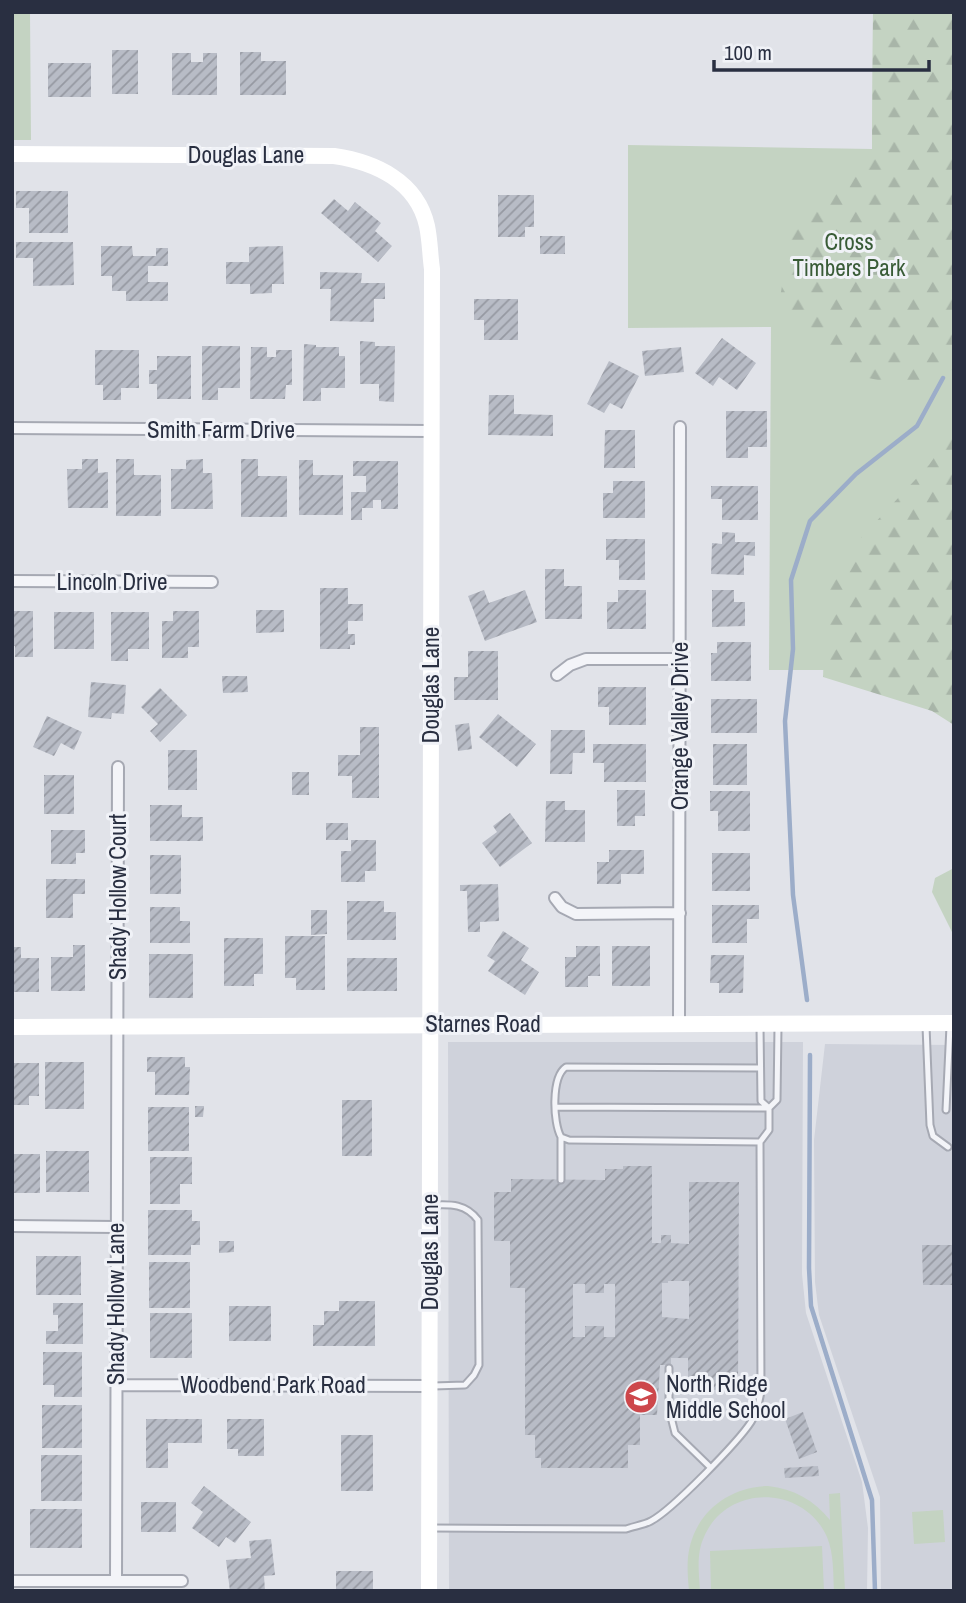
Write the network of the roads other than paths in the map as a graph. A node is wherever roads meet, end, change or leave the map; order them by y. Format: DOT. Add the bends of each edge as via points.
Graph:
graph roads {
  1 [pos="12,153"];
  2 [pos="680,427"];
  3 [pos="12,428"];
  4 [pos="430,431"];
  5 [pos="12,581"];
  6 [pos="212,582"];
  7 [pos="680,660"];
  8 [pos="556,675"];
  9 [pos="118,767"];
  10 [pos="555,898"];
  11 [pos="680,913"];
  12 [pos="926,1023"];
  13 [pos="952,1023"];
  14 [pos="430,1024"];
  15 [pos="679,1024"];
  16 [pos="761,1024"];
  17 [pos="778,1024"];
  18 [pos="118,1026"];
  19 [pos="12,1027"];
  20 [pos="761,1068"];
  21 [pos="556,1107"];
  22 [pos="769,1108"];
  23 [pos="946,1110"];
  24 [pos="561,1137"];
  25 [pos="760,1142"];
  26 [pos="948,1147"];
  27 [pos="561,1180"];
  28 [pos="430,1205"];
  29 [pos="12,1226"];
  30 [pos="117,1227"];
  31 [pos="669,1368"];
  32 [pos="116,1385"];
  33 [pos="429,1386"];
  34 [pos="710,1467"];
  35 [pos="429,1528"];
  36 [pos="12,1581"];
  37 [pos="116,1581"];
  38 [pos="182,1581"];
  39 [pos="429,1591"];
  1 -- 4 [label="street, Douglas Lane" via="334,156 356,159 390,173 422,209 427,226 432,269"];
  2 -- 7 [label="street, Orange Valley Drive"];
  3 -- 4 [label="street, Smith Farm Drive"];
  4 -- 14 [label="street, Douglas Lane"];
  5 -- 6 [label="street, Lincoln Drive"];
  7 -- 8 [label="street" via="586,660 570,664"];
  7 -- 11 [label="street, Orange Valley Drive"];
  9 -- 18 [label="street, Shady Hollow Court"];
  10 -- 11 [label="street" via="576,914"];
  11 -- 15 [label="street, Orange Valley Drive"];
  12 -- 13 [label="street, Starnes Road"];
  12 -- 17 [label="street, Starnes Road"];
  12 -- 26 [label="lane" via="930,1125 933,1136"];
  13 -- 23 [label="lane"];
  14 -- 15 [label="street, Starnes Road"];
  14 -- 18 [label="street, Starnes Road"];
  14 -- 28 [label="street, Douglas Lane"];
  15 -- 16 [label="street, Starnes Road"];
  16 -- 17 [label="street, Starnes Road"];
  16 -- 20 [label="lane"];
  17 -- 22 [label="lane" via="777,1100"];
  18 -- 19 [label="street, Starnes Road"];
  18 -- 30 [label="street, Shady Hollow Lane"];
  20 -- 21 [label="lane" via="566,1068 556,1082"];
  20 -- 22 [label="lane" via="761,1101"];
  21 -- 22 [label="lane"];
  21 -- 24 [label="lane"];
  22 -- 25 [label="lane" via="769,1129"];
  24 -- 25 [label="lane"];
  24 -- 27 [label="lane"];
  25 -- 34 [label="lane" via="761,1391 751,1422"];
  28 -- 33 [label="street, Douglas Lane"];
  28 -- 33 [label="lane" via="461,1206 478,1220 479,1365 465,1385"];
  29 -- 30 [label="street"];
  30 -- 32 [label="street, Shady Hollow Lane"];
  31 -- 34 [label="lane" via="674,1433"];
  32 -- 33 [label="street, Woodbend Park Road"];
  32 -- 37 [label="street, Shady Hollow Lane"];
  33 -- 35 [label="street, Douglas Lane"];
  34 -- 35 [label="lane" via="652,1521 626,1529"];
  35 -- 39 [label="street, Douglas Lane"];
  36 -- 37 [label="street"];
  37 -- 38 [label="street"];
}
